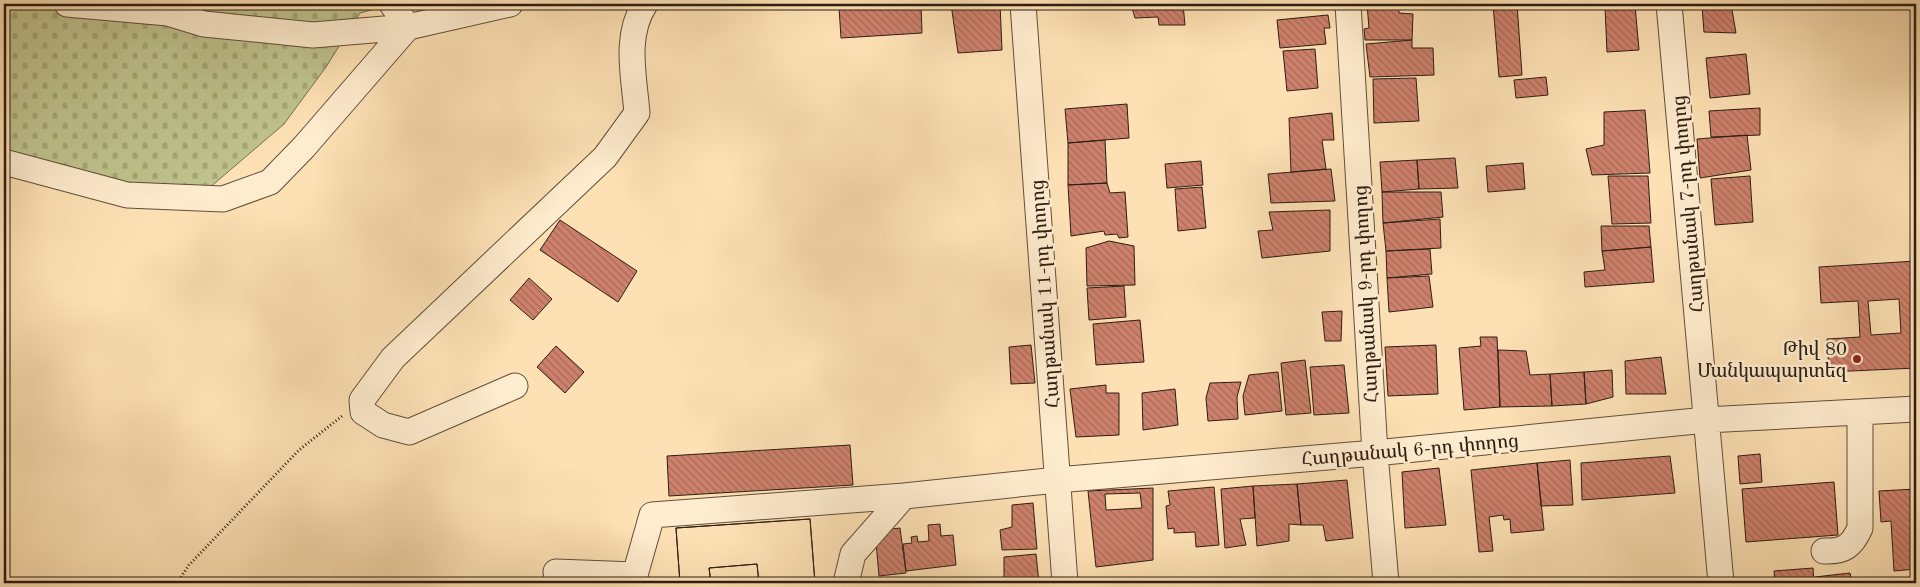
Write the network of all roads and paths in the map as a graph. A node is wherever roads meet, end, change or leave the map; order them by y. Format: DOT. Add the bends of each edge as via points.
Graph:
graph roads {
  1 [pos="67,4"];
  2 [pos="392,4"];
  3 [pos="510,4"];
  4 [pos="645,4"];
  5 [pos="1022,4"];
  6 [pos="1348,4"];
  7 [pos="1669,4"];
  8 [pos="408,27"];
  9 [pos="4,162"];
  10 [pos="515,386"];
  11 [pos="362,400"];
  12 [pos="1916,409"];
  13 [pos="1860,412"];
  14 [pos="1706,420"];
  15 [pos="1375,453"];
  16 [pos="1057,480"];
  17 [pos="904,496"];
  18 [pos="1824,552"];
  19 [pos="556,572"];
  20 [pos="177,583"];
  21 [pos="846,583"];
  22 [pos="1065,583"];
  23 [pos="1386,583"];
  24 [pos="1721,583"];
  1 -- 8 [label="street" via="168,13 204,24 313,35"];
  2 -- 8 [label="street"];
  3 -- 8 [label="street"];
  4 -- 11 [label="street" via="638,14 631,48 638,113 605,156 393,358"];
  5 -- 16 [label="street, Հաղթանակ 11-րդ փողոց"];
  6 -- 15 [label="street, Հաղթանակ 9-րդ փողոց"];
  7 -- 14 [label="street, Հաղթանակ 7-րդ փողոց"];
  8 -- 9 [label="street" via="270,182 223,200 127,195"];
  10 -- 11 [label="street" via="409,432 383,425 363,412"];
  11 -- 20 [label="path" via="299,450 189,565"];
  12 -- 13 [label="street, Հաղթանակ 6-րդ փողոց"];
  13 -- 14 [label="street, Հաղթանակ 6-րդ փողոց"];
  13 -- 18 [label="street" via="1860,528 1853,543 1846,548 1839,552"];
  14 -- 15 [label="street, Հաղթանակ 6-րդ փողոց"];
  14 -- 24 [label="street, Հաղթանակ 7-րդ փողոց"];
  15 -- 16 [label="street, Հաղթանակ 6-րդ փողոց"];
  15 -- 23 [label="street, Հաղթանակ 9-րդ փողոց"];
  16 -- 17 [label="street, Հաղթանակ 6-րդ փողոց"];
  16 -- 22 [label="street, Հաղթանակ 11-րդ փողոց"];
  17 -- 19 [label="street, Հաղթանակ 6-րդ փողոց" via="652,515 635,575"];
  17 -- 21 [label="street" via="854,554"];
}
